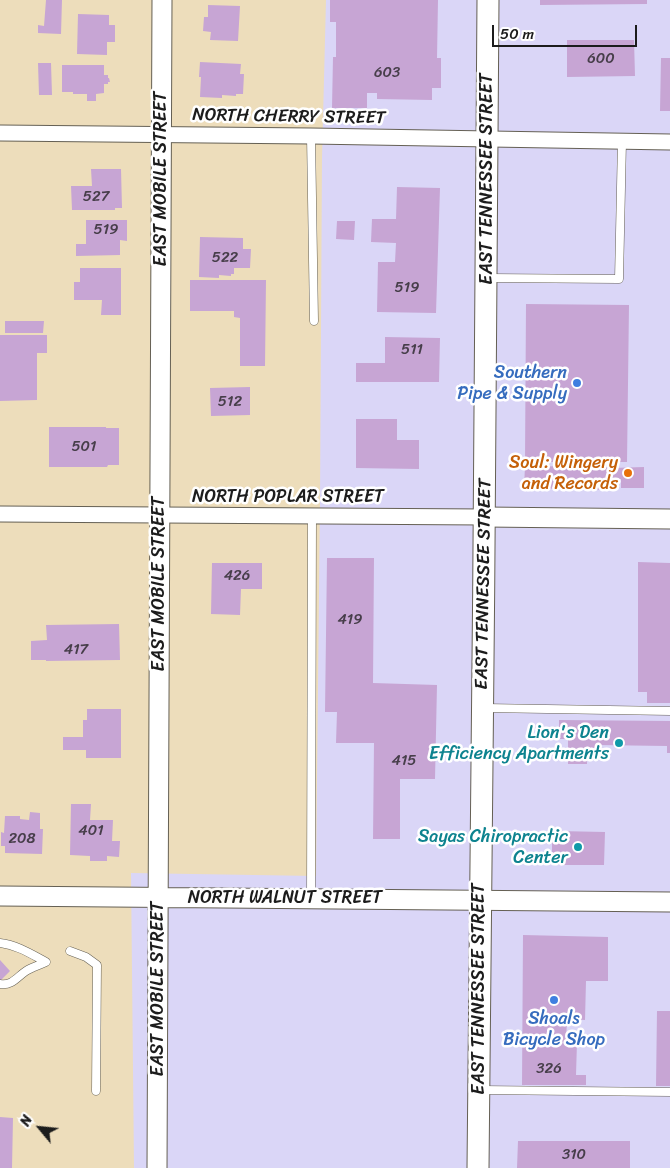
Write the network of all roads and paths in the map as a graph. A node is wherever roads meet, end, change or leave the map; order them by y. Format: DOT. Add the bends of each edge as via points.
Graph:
graph roads {
  1 [pos="162,0"];
  2 [pos="488,0"];
  3 [pos="0,133"];
  4 [pos="161,134"];
  5 [pos="312,136"];
  6 [pos="487,139"];
  7 [pos="622,141"];
  8 [pos="670,142"];
  9 [pos="486,278"];
  10 [pos="314,321"];
  11 [pos="0,514"];
  12 [pos="160,515"];
  13 [pos="312,516"];
  14 [pos="485,517"];
  15 [pos="670,519"];
  16 [pos="483,708"];
  17 [pos="670,711"];
  18 [pos="0,896"];
  19 [pos="159,897"];
  20 [pos="311,898"];
  21 [pos="480,900"];
  22 [pos="670,902"];
  23 [pos="0,943"];
  24 [pos="70,951"];
  25 [pos="0,984"];
  26 [pos="479,1090"];
  27 [pos="96,1091"];
  28 [pos="670,1092"];
  29 [pos="157,1168"];
  30 [pos="478,1168"];
  1 -- 4 [label="street, EAST MOBILE STREET"];
  2 -- 6 [label="main road, EAST TENNESSEE STREET"];
  3 -- 4 [label="street, NORTH CHERRY STREET"];
  4 -- 5 [label="street, NORTH CHERRY STREET"];
  4 -- 12 [label="street, EAST MOBILE STREET"];
  5 -- 6 [label="street, NORTH CHERRY STREET"];
  5 -- 10 [label="lane"];
  6 -- 7 [label="street, NORTH CHERRY STREET"];
  6 -- 9 [label="main road, EAST TENNESSEE STREET"];
  7 -- 8 [label="street, NORTH CHERRY STREET"];
  7 -- 9 [label="lane" via="619,279"];
  9 -- 14 [label="main road, EAST TENNESSEE STREET"];
  11 -- 12 [label="street, NORTH POPLAR STREET"];
  12 -- 13 [label="street, NORTH POPLAR STREET"];
  12 -- 19 [label="street, EAST MOBILE STREET"];
  13 -- 14 [label="street, NORTH POPLAR STREET"];
  13 -- 20 [label="lane"];
  14 -- 15 [label="street"];
  14 -- 16 [label="main road, EAST TENNESSEE STREET"];
  16 -- 17 [label="lane"];
  16 -- 21 [label="main road, EAST TENNESSEE STREET"];
  18 -- 19 [label="street, NORTH WALNUT STREET"];
  19 -- 20 [label="street, NORTH WALNUT STREET"];
  19 -- 29 [label="street, EAST MOBILE STREET"];
  20 -- 21 [label="street, NORTH WALNUT STREET"];
  21 -- 22 [label="street, NORTH WALNUT STREET"];
  21 -- 26 [label="main road, EAST TENNESSEE STREET"];
  23 -- 25 [label="lane" via="25,950 46,962 26,971 11,983"];
  24 -- 27 [label="lane" via="97,965"];
  26 -- 28 [label="lane"];
  26 -- 30 [label="main road, EAST TENNESSEE STREET"];
}
